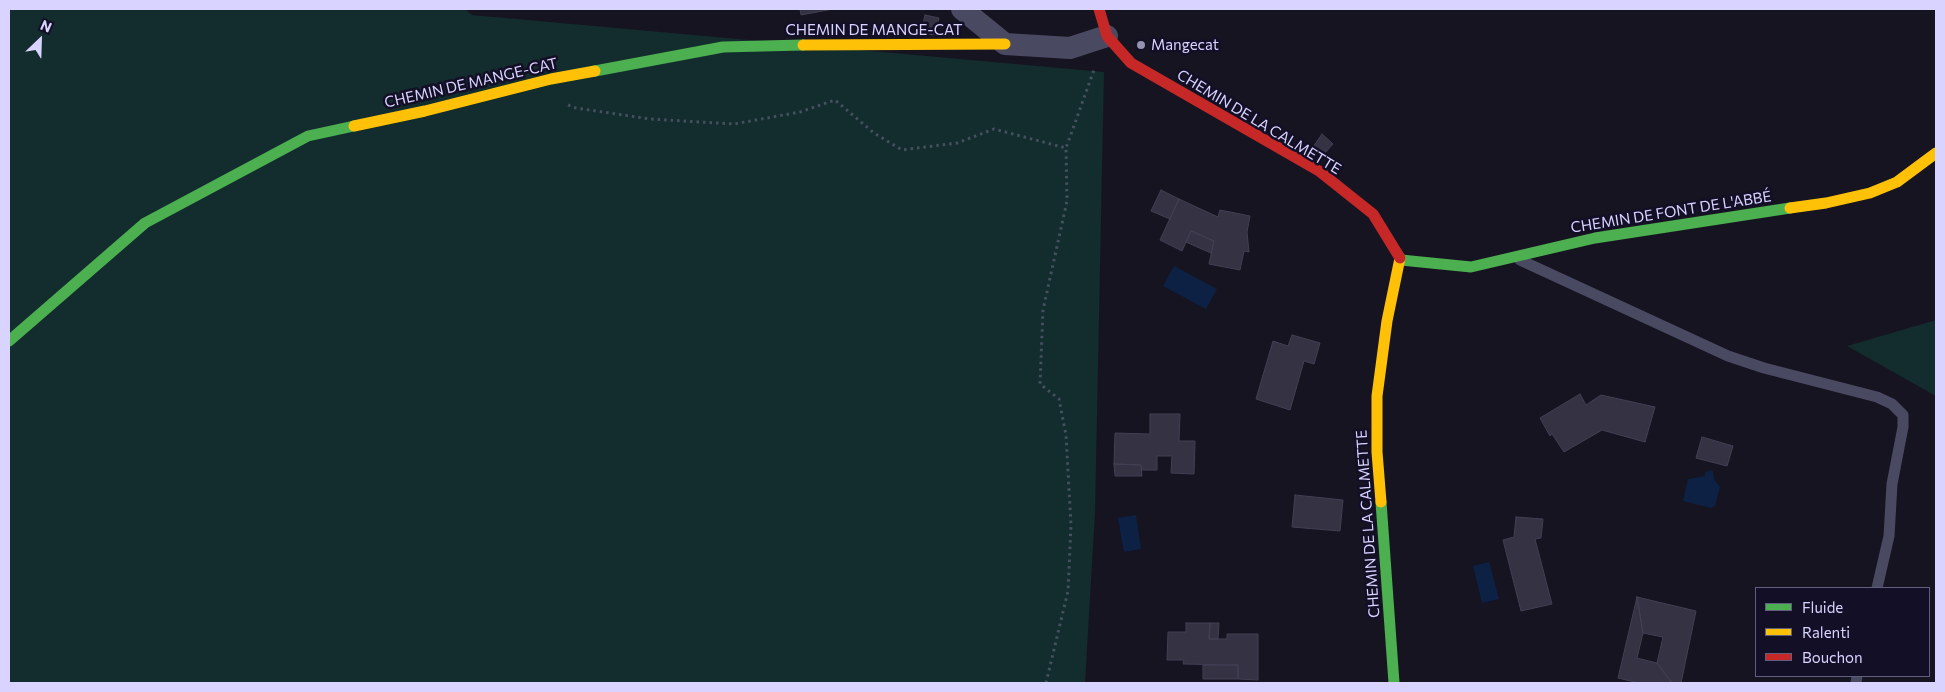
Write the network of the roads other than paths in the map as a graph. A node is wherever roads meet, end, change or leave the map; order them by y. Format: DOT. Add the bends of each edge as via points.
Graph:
graph roads {
  1 [pos="962,9"];
  2 [pos="1099,9"];
  3 [pos="1107,36"];
  4 [pos="1005,44"];
  5 [pos="1936,153"];
  6 [pos="1514,257"];
  7 [pos="1401,260"];
  8 [pos="9,341"];
  9 [pos="1877,587"];
  10 [pos="1394,683"];
  1 -- 4 [label="street"];
  2 -- 3 [label="street, CHEMIN DE LA CALMETTE"];
  3 -- 4 [label="street" via="1070,48"];
  3 -- 7 [label="street, CHEMIN DE LA CALMETTE" via="1131,63 1320,171 1373,214"];
  4 -- 8 [label="street, CHEMIN DE MANGE-CAT" via="722,47 550,79 308,136 145,223"];
  5 -- 6 [label="street, CHEMIN DE FONT DE L'ABBÉ" via="1897,182 1870,193 1826,203 1595,238"];
  6 -- 7 [label="street, CHEMIN DE FONT DE L'ABBÉ" via="1471,267"];
  6 -- 9 [label="lane" via="1728,356 1877,397 1892,404 1903,415 1903,427 1892,484 1888,536"];
  7 -- 10 [label="street, CHEMIN DE LA CALMETTE" via="1387,321 1377,396 1377,452"];
}
